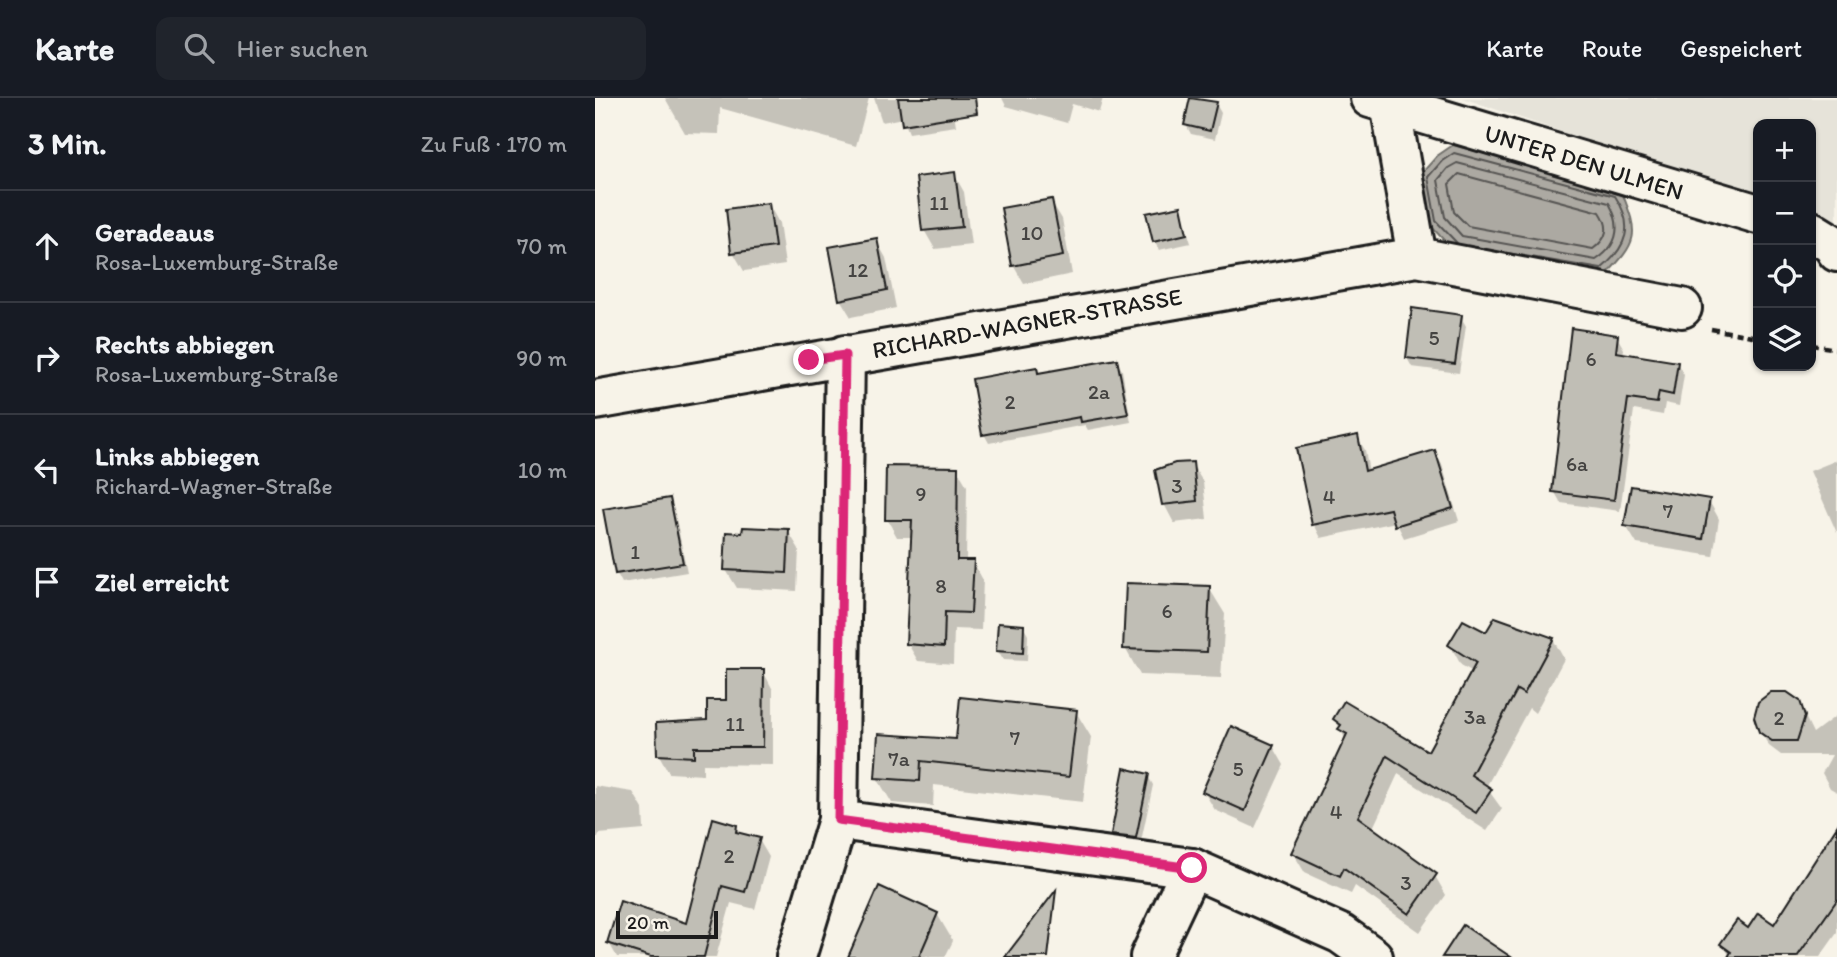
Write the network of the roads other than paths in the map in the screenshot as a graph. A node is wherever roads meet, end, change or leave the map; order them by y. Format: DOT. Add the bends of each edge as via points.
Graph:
graph roads {
  1 [pos="1380,101"];
  2 [pos="1753,213"];
  3 [pos="1417,257"];
  4 [pos="1682,308"];
  5 [pos="845,355"];
  6 [pos="595,400"];
  7 [pos="838,820"];
  8 [pos="1192,868"];
  9 [pos="796,957"];
  10 [pos="1150,957"];
  11 [pos="1373,957"];
  1 -- 2 [label="street, UNTER DEN ULMEN"];
  1 -- 3 [label="street"];
  3 -- 4 [label="street, RICHARD-WAGNER-STRASSE"];
  3 -- 5 [label="street, RICHARD-WAGNER-STRASSE"];
  5 -- 6 [label="street, RICHARD-WAGNER-STRASSE"];
  5 -- 7 [label="street"];
  7 -- 8 [label="street"];
  7 -- 9 [label="street"];
  8 -- 10 [label="street"];
  8 -- 11 [label="street" via="1341,934"];
}
